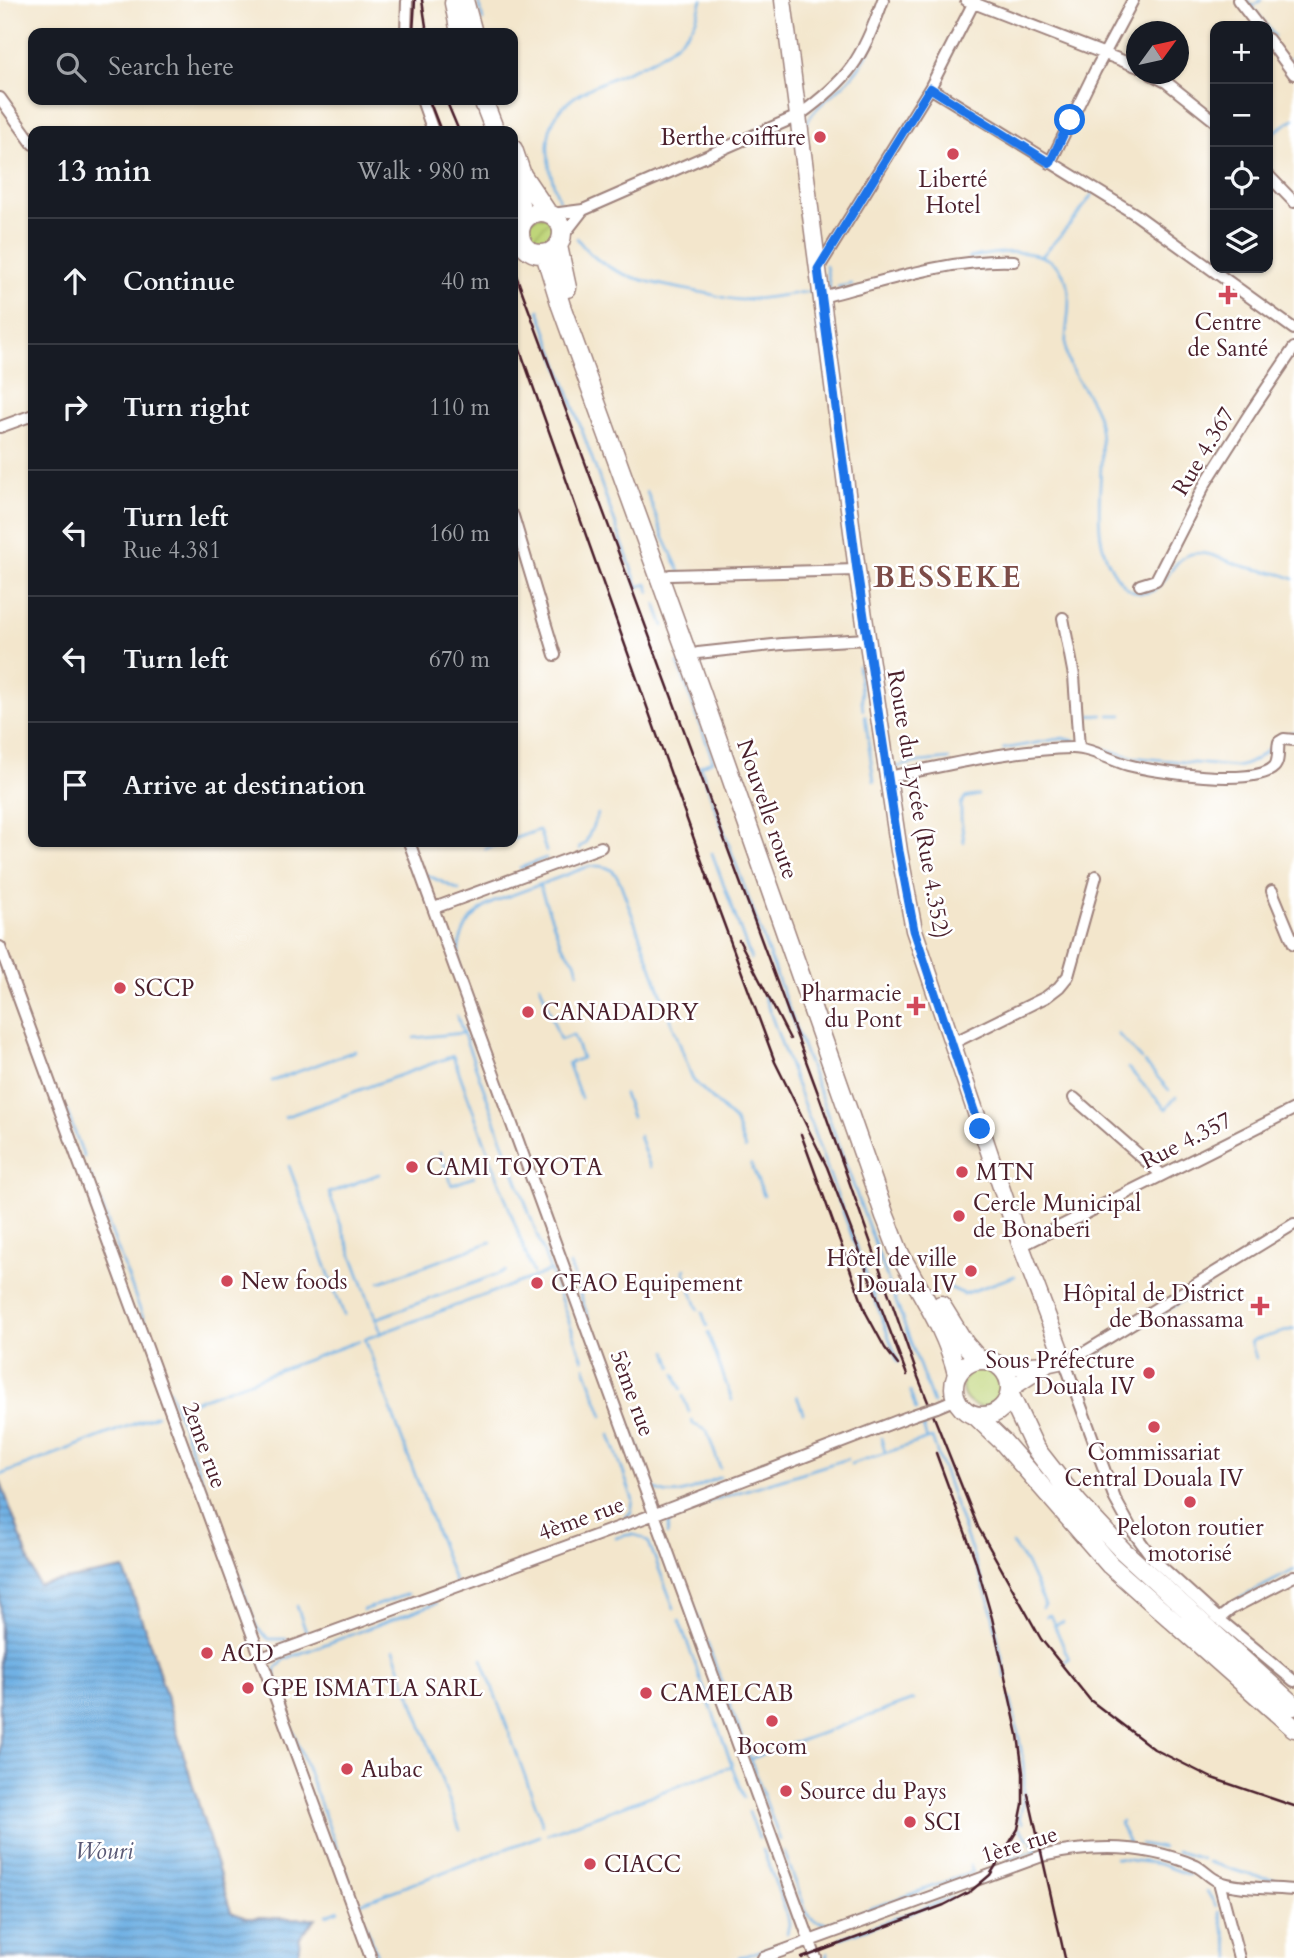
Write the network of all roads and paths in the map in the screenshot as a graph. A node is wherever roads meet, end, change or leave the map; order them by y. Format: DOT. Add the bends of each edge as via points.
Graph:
graph roads {
  1 [pos="407,0"];
  2 [pos="454,0"];
  3 [pos="464,0"];
  4 [pos="783,0"];
  5 [pos="883,0"];
  6 [pos="1133,0"];
  7 [pos="1238,0"];
  8 [pos="972,1"];
  9 [pos="1254,21"];
  10 [pos="406,28"];
  11 [pos="462,28"];
  12 [pos="463,28"];
  13 [pos="1273,46"];
  14 [pos="1105,53"];
  15 [pos="1126,62"];
  16 [pos="1294,74"];
  17 [pos="1169,84"];
  18 [pos="930,88"];
  19 [pos="0,98"];
  20 [pos="424,105"];
  21 [pos="485,105"];
  22 [pos="497,105"];
  23 [pos="798,117"];
  24 [pos="1210,117"];
  25 [pos="431,126"];
  26 [pos="493,126"];
  27 [pos="505,126"];
  28 [pos="28,137"];
  29 [pos="518,163"];
  30 [pos="1050,163"];
  31 [pos="1273,180"];
  32 [pos="1294,202"];
  33 [pos="583,210"];
  34 [pos="549,213"];
  35 [pos="519,236"];
  36 [pos="555,245"];
  37 [pos="1014,261"];
  38 [pos="818,269"];
  39 [pos="821,297"];
  40 [pos="1294,329"];
  41 [pos="1294,348"];
  42 [pos="28,417"];
  43 [pos="0,427"];
  44 [pos="518,555"];
  45 [pos="857,570"];
  46 [pos="670,575"];
  47 [pos="1140,585"];
  48 [pos="1063,618"];
  49 [pos="867,639"];
  50 [pos="698,653"];
  51 [pos="555,654"];
  52 [pos="705,690"];
  53 [pos="1294,740"];
  54 [pos="1079,748"];
  55 [pos="888,777"];
  56 [pos="412,847"];
  57 [pos="601,847"];
  58 [pos="1096,876"];
  59 [pos="1272,891"];
  60 [pos="434,908"];
  61 [pos="1294,944"];
  62 [pos="0,947"];
  63 [pos="951,1044"];
  64 [pos="1074,1098"];
  65 [pos="1294,1109"];
  66 [pos="1162,1175"];
  67 [pos="1294,1224"];
  68 [pos="1021,1246"];
  69 [pos="979,1360"];
  70 [pos="1064,1360"];
  71 [pos="1046,1364"];
  72 [pos="1001,1367"];
  73 [pos="957,1374"];
  74 [pos="1010,1392"];
  75 [pos="956,1399"];
  76 [pos="976,1416"];
  77 [pos="654,1514"];
  78 [pos="1294,1576"];
  79 [pos="1219,1619"];
  80 [pos="261,1658"];
  81 [pos="1294,1681"];
  82 [pos="1294,1706"];
  83 [pos="1294,1728"];
  84 [pos="1219,1882"];
  85 [pos="1294,1890"];
  86 [pos="810,1941"];
  87 [pos="371,1958"];
  88 [pos="763,1958"];
  89 [pos="816,1958"];
  90 [pos="1239,1958"];
  1 -- 10 [label="street"];
  2 -- 11 [label="highway"];
  3 -- 12 [label="highway"];
  4 -- 23 [label="main road, Route du Lycée (Rue 4.352)"];
  5 -- 23 [label="street" via="857,62"];
  6 -- 14 [label="street"];
  7 -- 9 [label="street"];
  8 -- 14 [label="street"];
  8 -- 18 [label="street"];
  13 -- 16 [label="street"];
  14 -- 15 [label="street"];
  14 -- 30 [label="street"];
  17 -- 24 [label="street"];
  18 -- 30 [label="street"];
  18 -- 38 [label="street"];
  19 -- 28 [label="street"];
  20 -- 25 [label="street"];
  21 -- 26 [label="highway"];
  22 -- 27 [label="highway"];
  23 -- 33 [label="street"];
  23 -- 38 [label="main road, Route du Lycée (Rue 4.352)"];
  29 -- 34 [label="highway"];
  30 -- 40 [label="street" via="1135,215"];
  31 -- 32 [label="street"];
  33 -- 34 [label="street"];
  33 -- 36 [label="street"];
  34 -- 35 [label="highway" via="537,212"];
  34 -- 36 [label="highway" via="561,226"];
  35 -- 36 [label="highway" via="534,253"];
  36 -- 46 [label="highway, Nouvelle route"];
  36 -- 52 [label="highway, Nouvelle route" via="565,319"];
  37 -- 39 [label="street" via="961,263"];
  38 -- 39 [label="main road, Route du Lycée (Rue 4.352)"];
  39 -- 45 [label="main road, Route du Lycée (Rue 4.352)"];
  41 -- 47 [label="street, Rue 4.367" via="1205,484 1156,580"];
  42 -- 43 [label="street"];
  44 -- 51 [label="street"];
  45 -- 46 [label="street"];
  45 -- 49 [label="main road, Route du Lycée (Rue 4.352)"];
  46 -- 50 [label="highway, Nouvelle route"];
  48 -- 54 [label="street" via="1074,676"];
  49 -- 50 [label="street"];
  49 -- 55 [label="main road, Route du Lycée (Rue 4.352)"];
  50 -- 52 [label="highway, Nouvelle route"];
  52 -- 69 [label="highway, Nouvelle route" via="894,1211 942,1307"];
  52 -- 73 [label="highway, Nouvelle route" via="885,1216 945,1336"];
  53 -- 54 [label="street" via="1279,742 1278,762 1271,769 1239,778 1138,767"];
  54 -- 55 [label="street" via="1000,755"];
  55 -- 63 [label="main road, Route du Lycée (Rue 4.352)" via="914,930"];
  56 -- 60 [label="street, 5ème rue"];
  57 -- 60 [label="street"];
  58 -- 63 [label="street" via="1068,976 1059,988"];
  59 -- 61 [label="street"];
  60 -- 77 [label="street, 5ème rue"];
  62 -- 80 [label="street, 2eme rue"];
  63 -- 68 [label="main road, Route du Lycée (Rue 4.352)"];
  64 -- 66 [label="street"];
  65 -- 66 [label="street, Rue 4.357"];
  66 -- 68 [label="street, Rue 4.357"];
  67 -- 70 [label="street" via="1077,1357"];
  68 -- 70 [label="main road, Route du Lycée (Rue 4.352)"];
  69 -- 72 [label="highway"];
  69 -- 73 [label="highway" via="966,1364"];
  70 -- 71 [label="main road"];
  70 -- 79 [label="street, Route du Lycée (Rue 4.352)" via="1115,1499 1132,1530 1154,1560"];
  71 -- 72 [label="main road"];
  71 -- 74 [label="main road"];
  72 -- 74 [label="highway"];
  73 -- 75 [label="highway"];
  74 -- 76 [label="highway" via="997,1412"];
  74 -- 82 [label="highway" via="1035,1448 1087,1513"];
  75 -- 76 [label="highway"];
  75 -- 77 [label="street, 4ème rue, bridge"];
  76 -- 83 [label="highway" via="1110,1565"];
  77 -- 80 [label="street, 4ème rue"];
  77 -- 86 [label="street, 5ème rue"];
  78 -- 79 [label="street"];
  79 -- 81 [label="street, Route du Lycée (Rue 4.352)"];
  80 -- 87 [label="street, 2eme rue"];
  84 -- 85 [label="street, 1ère rue"];
  84 -- 86 [label="street, 1ère rue" via="1199,1867 1136,1848 1072,1849"];
  84 -- 90 [label="street"];
  86 -- 88 [label="street, 1ère rue"];
  86 -- 89 [label="street, 5ème rue"];
}
